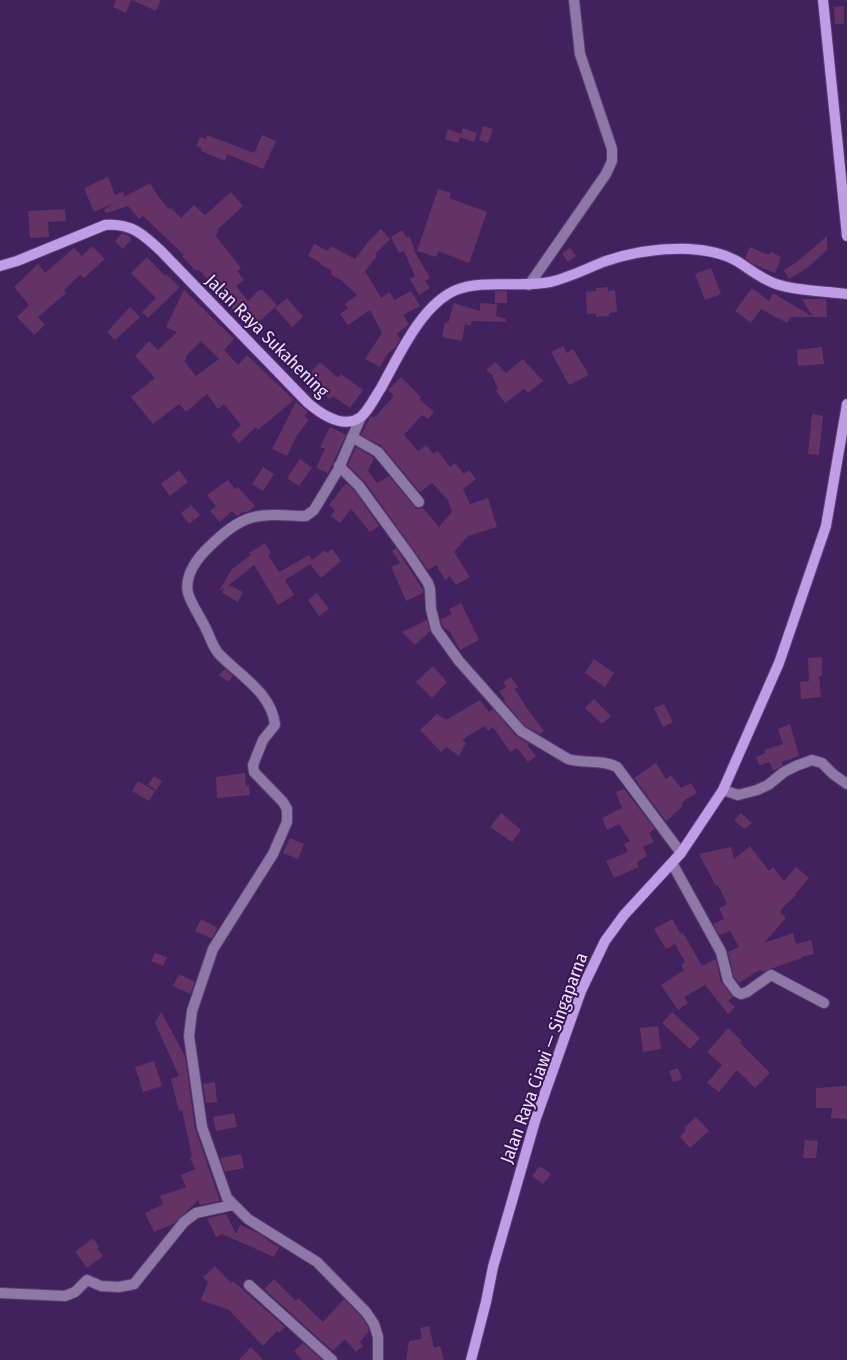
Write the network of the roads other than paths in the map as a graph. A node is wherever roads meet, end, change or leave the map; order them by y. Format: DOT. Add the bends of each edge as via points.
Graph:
graph roads {
  1 [pos="574,0"];
  2 [pos="823,0"];
  3 [pos="847,236"];
  4 [pos="0,266"];
  5 [pos="528,285"];
  6 [pos="847,294"];
  7 [pos="847,404"];
  8 [pos="361,417"];
  9 [pos="352,436"];
  10 [pos="339,466"];
  11 [pos="419,502"];
  12 [pos="847,784"];
  13 [pos="723,790"];
  14 [pos="681,853"];
  15 [pos="672,863"];
  16 [pos="824,1003"];
  17 [pos="232,1205"];
  18 [pos="249,1285"];
  19 [pos="0,1293"];
  20 [pos="332,1360"];
  21 [pos="378,1360"];
  22 [pos="471,1360"];
  1 -- 5 [label="street" via="580,54 613,156 606,174"];
  2 -- 3 [label="main road"];
  4 -- 8 [label="main road, Jalan Raya Sukahening" via="105,225 129,227 161,251 320,413 342,421"];
  5 -- 6 [label="main road" via="550,282 620,257 690,249 731,258 775,284"];
  5 -- 8 [label="main road" via="470,286 443,297 426,314 406,343"];
  7 -- 13 [label="main road, Jalan Raya Ciawi — Singaparna" via="826,526 779,662"];
  8 -- 9 [label="street"];
  9 -- 10 [label="street"];
  9 -- 11 [label="street" via="378,452"];
  10 -- 14 [label="street" via="359,486 410,556 430,589 436,629 481,686 521,731 568,759 617,767"];
  10 -- 17 [label="street" via="310,514 255,516 231,527 201,554 191,572 188,588 214,646 264,697 270,709 275,725 263,740 254,772 287,809 284,830 273,854 213,948 190,1025 202,1128 223,1190"];
  12 -- 13 [label="street" via="822,763 812,760 757,790 738,795"];
  13 -- 14 [label="main road, Jalan Raya Ciawi — Singaparna"];
  14 -- 15 [label="main road, Jalan Raya Ciawi — Singaparna"];
  15 -- 16 [label="street" via="721,952 728,980 737,992 747,992 771,975"];
  15 -- 22 [label="main road, Jalan Raya Ciawi — Singaparna" via="624,915 600,947 581,991 535,1121 493,1267"];
  17 -- 19 [label="street" via="196,1213 184,1222 134,1284 107,1287 88,1280 65,1296"];
  17 -- 21 [label="street" via="248,1219 317,1262 366,1312 378,1337"];
  18 -- 20 [label="street"];
}
